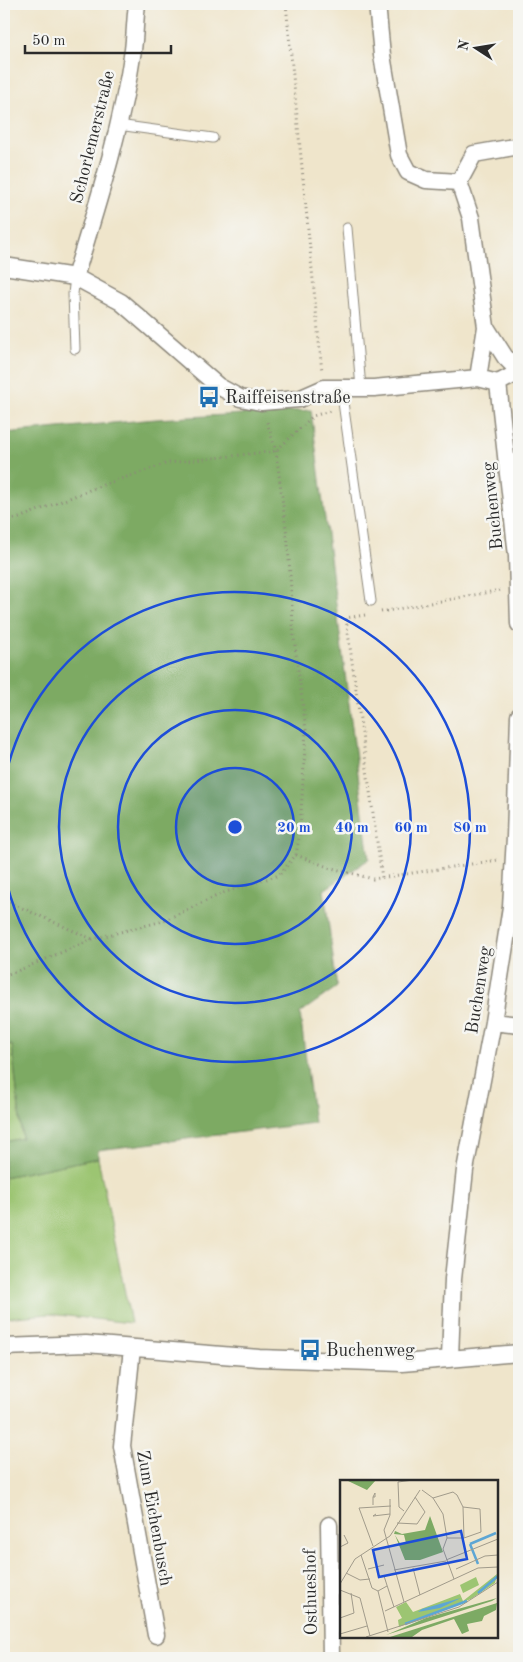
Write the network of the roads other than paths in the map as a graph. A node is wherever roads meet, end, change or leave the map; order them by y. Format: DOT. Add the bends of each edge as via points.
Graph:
graph roads {
  1 [pos="137,4"];
  2 [pos="377,4"];
  3 [pos="118,125"];
  4 [pos="213,138"];
  5 [pos="519,146"];
  6 [pos="459,182"];
  7 [pos="347,228"];
  8 [pos="4,266"];
  9 [pos="75,276"];
  10 [pos="486,327"];
  11 [pos="75,349"];
  12 [pos="519,372"];
  13 [pos="478,378"];
  14 [pos="498,383"];
  15 [pos="341,388"];
  16 [pos="361,388"];
  17 [pos="518,586"];
  18 [pos="371,601"];
  19 [pos="519,624"];
  20 [pos="519,716"];
  21 [pos="494,1022"];
  22 [pos="519,1025"];
  23 [pos="4,1347"];
  24 [pos="132,1348"];
  25 [pos="519,1353"];
  26 [pos="450,1358"];
  27 [pos="329,1525"];
  28 [pos="156,1635"];
  29 [pos="331,1658"];
  1 -- 3 [label="street, Schorlemerstraße" via="133,50"];
  2 -- 6 [label="street" via="399,156 408,172 426,180"];
  3 -- 4 [label="lane"];
  3 -- 9 [label="street, Schorlemerstraße"];
  5 -- 6 [label="street" via="474,154"];
  6 -- 10 [label="street" via="471,218"];
  7 -- 16 [label="lane"];
  8 -- 9 [label="street"];
  9 -- 11 [label="lane"];
  9 -- 15 [label="street" via="121,302 218,386 240,398 261,402 300,400 324,388"];
  10 -- 12 [label="street"];
  10 -- 13 [label="street"];
  12 -- 14 [label="street"];
  13 -- 14 [label="street"];
  13 -- 16 [label="street"];
  14 -- 17 [label="street, Buchenweg" via="518,556"];
  15 -- 16 [label="street"];
  15 -- 18 [label="lane"];
  17 -- 19 [label="street, Buchenweg"];
  20 -- 21 [label="street, Buchenweg" via="511,907"];
  21 -- 22 [label="street"];
  21 -- 26 [label="street, Buchenweg" via="465,1170 453,1280"];
  23 -- 24 [label="street" via="86,1344"];
  24 -- 26 [label="street" via="259,1358 402,1363"];
  24 -- 28 [label="street, Zum Eichenbusch" via="122,1446"];
  25 -- 26 [label="street"];
  27 -- 29 [label="street, Osthueshof"];
}
